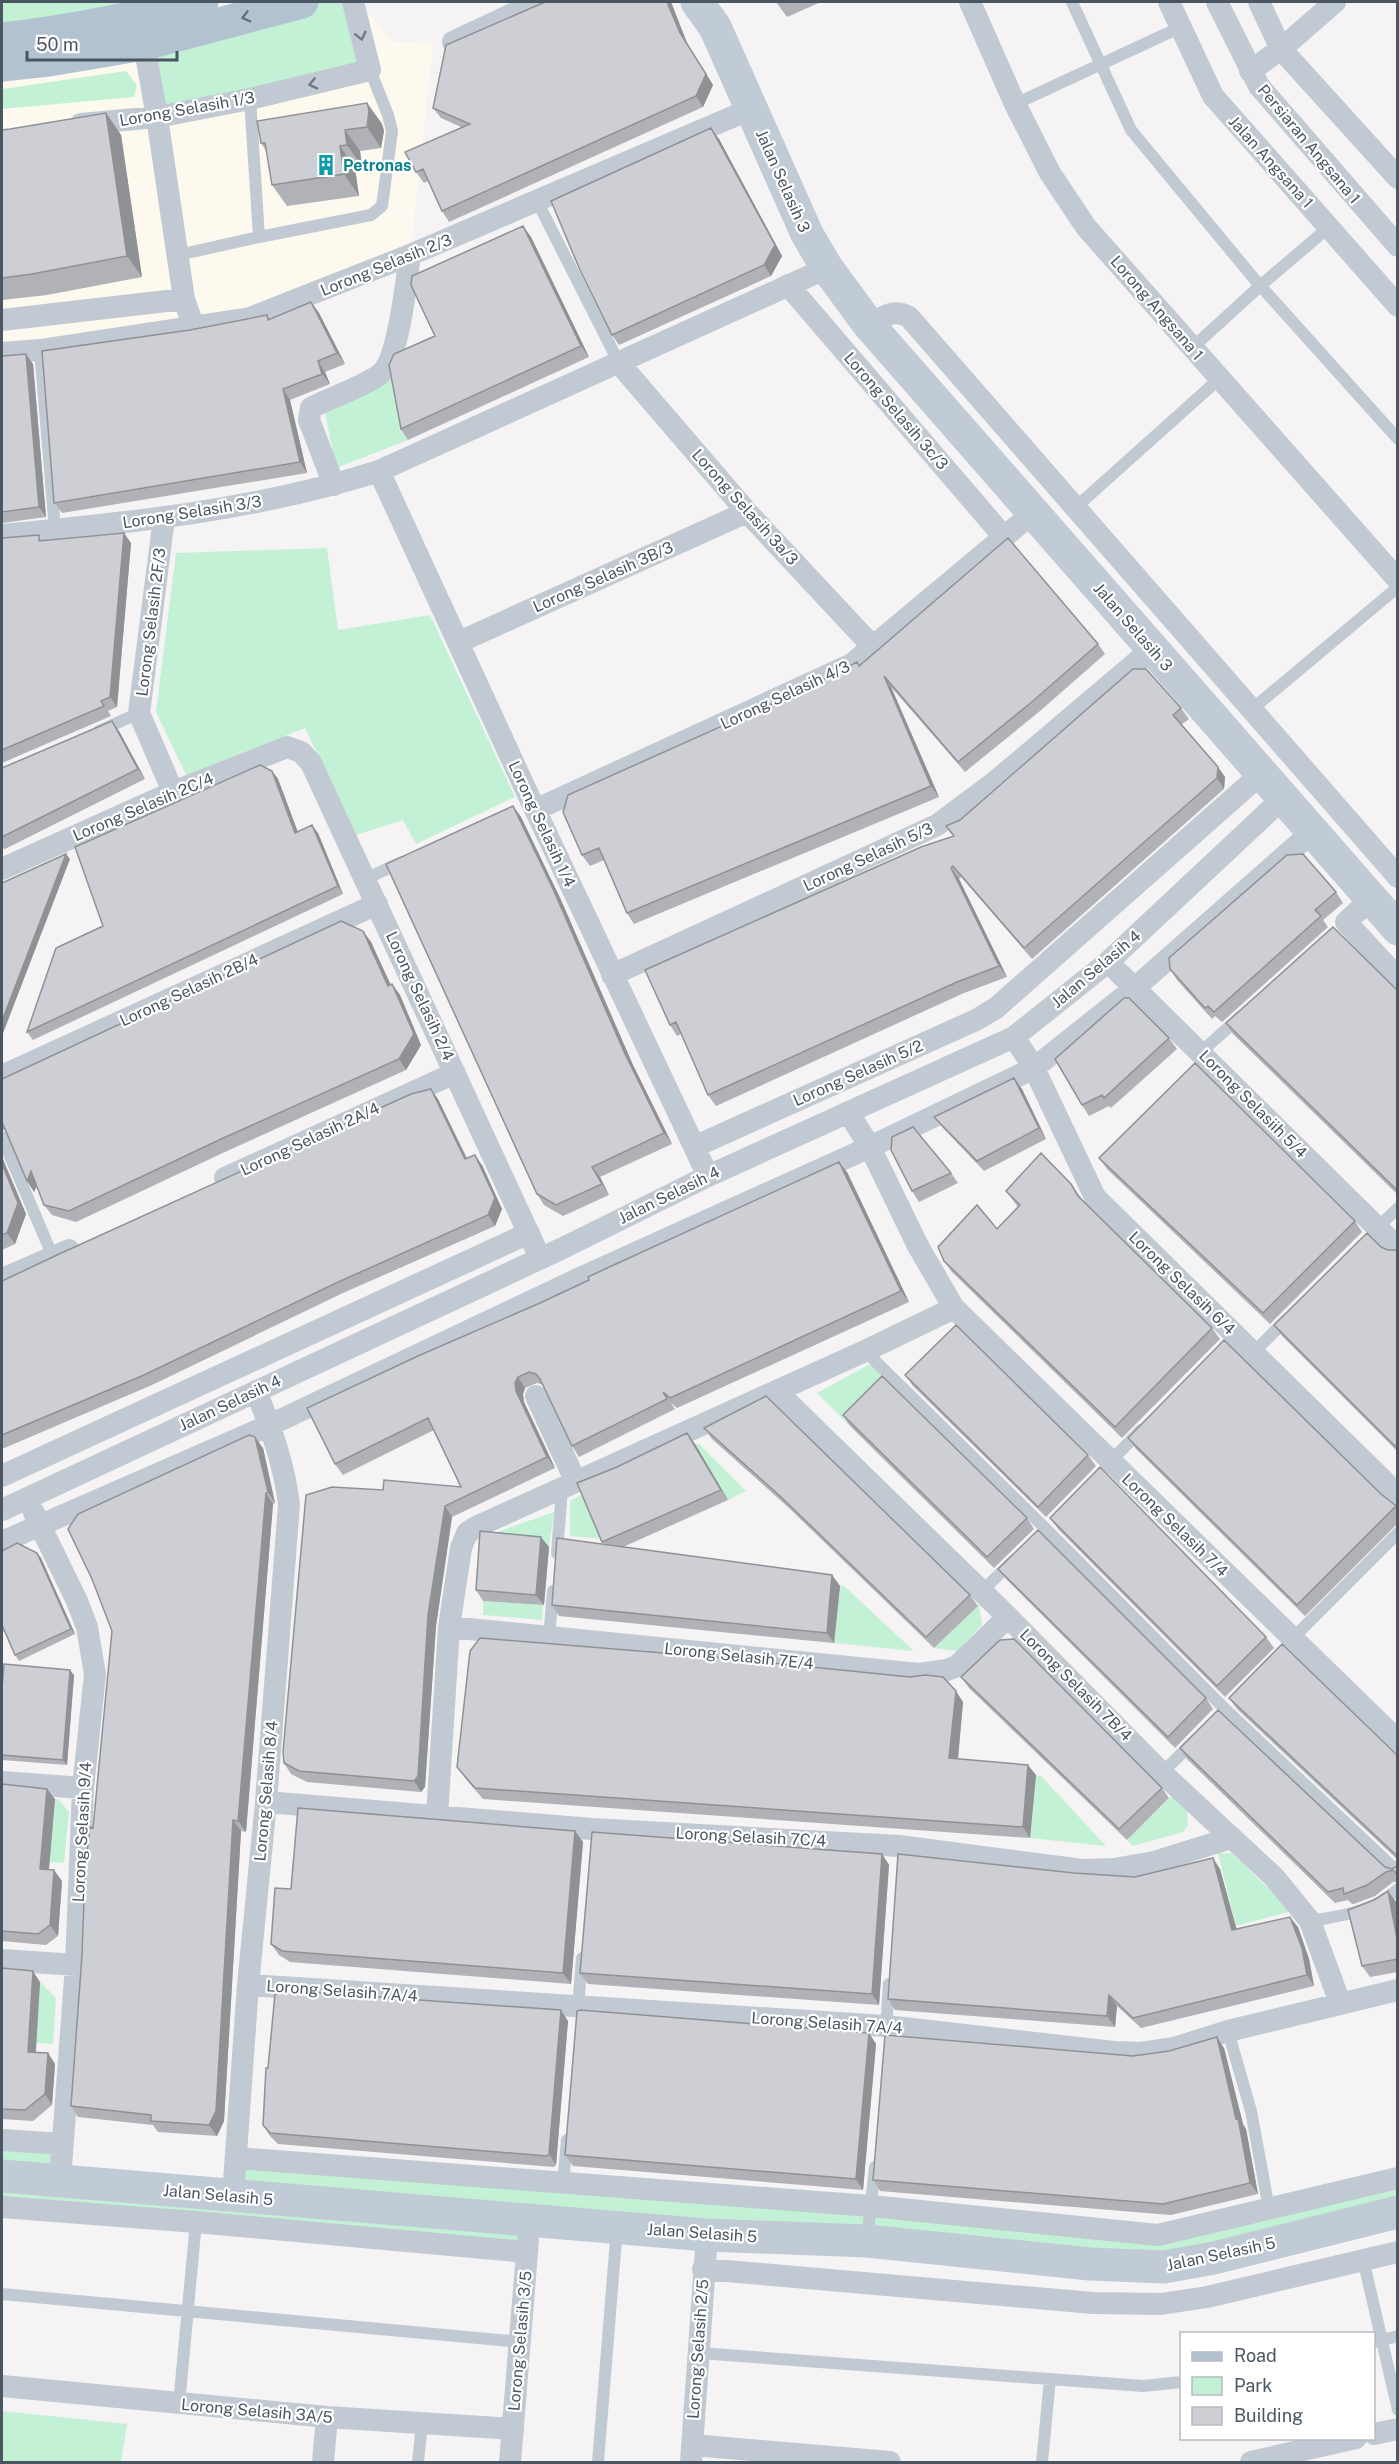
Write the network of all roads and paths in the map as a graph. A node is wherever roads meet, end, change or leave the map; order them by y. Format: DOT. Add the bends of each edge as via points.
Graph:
graph roads {
  1 [pos="202,2"];
  2 [pos="302,2"];
  3 [pos="353,2"];
  4 [pos="538,2"];
  5 [pos="970,2"];
  6 [pos="1072,2"];
  7 [pos="1169,2"];
  8 [pos="1217,2"];
  9 [pos="1259,2"];
  10 [pos="1335,2"];
  11 [pos="708,10"];
  12 [pos="135,21"];
  13 [pos="1181,27"];
  14 [pos="2,39"];
  15 [pos="453,42"];
  16 [pos="1281,49"];
  17 [pos="2,65"];
  18 [pos="1101,65"];
  19 [pos="370,70"];
  20 [pos="1250,71"];
  21 [pos="250,99"];
  22 [pos="1015,104"];
  23 [pos="751,110"];
  24 [pos="157,117"];
  25 [pos="57,127"];
  26 [pos="1398,178"];
  27 [pos="537,201"];
  28 [pos="1329,227"];
  29 [pos="259,237"];
  30 [pos="1398,246"];
  31 [pos="178,255"];
  32 [pos="410,255"];
  33 [pos="826,268"];
  34 [pos="788,285"];
  35 [pos="1260,286"];
  36 [pos="184,299"];
  37 [pos="1398,306"];
  38 [pos="2,320"];
  39 [pos="869,325"];
  40 [pos="194,328"];
  41 [pos="1192,348"];
  42 [pos="40,350"];
  43 [pos="2,353"];
  44 [pos="619,363"];
  45 [pos="1219,379"];
  46 [pos="1398,440"];
  47 [pos="379,471"];
  48 [pos="334,485"];
  49 [pos="1076,508"];
  50 [pos="747,512"];
  51 [pos="1034,512"];
  52 [pos="164,518"];
  53 [pos="55,530"];
  54 [pos="2,535"];
  55 [pos="1004,537"];
  56 [pos="1398,580"];
  57 [pos="1398,586"];
  58 [pos="459,642"];
  59 [pos="874,648"];
  60 [pos="1152,649"];
  61 [pos="1251,710"];
  62 [pos="139,713"];
  63 [pos="86,736"];
  64 [pos="287,747"];
  65 [pos="1261,774"];
  66 [pos="173,792"];
  67 [pos="1282,799"];
  68 [pos="530,807"];
  69 [pos="1312,832"];
  70 [pos="417,855"];
  71 [pos="2,869"];
  72 [pos="1398,877"];
  73 [pos="365,879"];
  74 [pos="1371,899"];
  75 [pos="377,904"];
  76 [pos="1398,929"];
  77 [pos="1108,962"];
  78 [pos="612,975"];
  79 [pos="1398,978"];
  80 [pos="1136,987"];
  81 [pos="1252,1006"];
  82 [pos="1014,1037"];
  83 [pos="1201,1052"];
  84 [pos="1034,1068"];
  85 [pos="455,1073"];
  86 [pos="2,1076"];
  87 [pos="848,1112"];
  88 [pos="2,1137"];
  89 [pos="696,1146"];
  90 [pos="870,1147"];
  91 [pos="708,1176"];
  92 [pos="206,1187"];
  93 [pos="1398,1208"];
  94 [pos="1373,1232"];
  95 [pos="529,1233"];
  96 [pos="86,1242"];
  97 [pos="563,1248"];
  98 [pos="1398,1248"];
  99 [pos="53,1257"];
  100 [pos="540,1258"];
  101 [pos="2,1279"];
  102 [pos="578,1279"];
  103 [pos="954,1308"];
  104 [pos="1295,1311"];
  105 [pos="865,1351"];
  106 [pos="1253,1353"];
  107 [pos="256,1391"];
  108 [pos="776,1391"];
  109 [pos="536,1396"];
  110 [pos="1152,1419"];
  111 [pos="270,1425"];
  112 [pos="1106,1466"];
  113 [pos="2,1476"];
  114 [pos="569,1486"];
  115 [pos="1398,1495"];
  116 [pos="25,1499"];
  117 [pos="2,1510"];
  118 [pos="41,1525"];
  119 [pos="1398,1533"];
  120 [pos="2,1542"];
  121 [pos="1022,1552"];
  122 [pos="982,1591"];
  123 [pos="1008,1617"];
  124 [pos="449,1627"];
  125 [pos="549,1638"];
  126 [pos="1285,1647"];
  127 [pos="1202,1733"];
  128 [pos="1398,1741"];
  129 [pos="1162,1773"];
  130 [pos="2,1782"];
  131 [pos="82,1788"];
  132 [pos="266,1802"];
  133 [pos="437,1816"];
  134 [pos="1231,1838"];
  135 [pos="1398,1872"];
  136 [pos="1398,1889"];
  137 [pos="1310,1921"];
  138 [pos="583,1948"];
  139 [pos="2,1960"];
  140 [pos="76,1965"];
  141 [pos="890,1970"];
  142 [pos="248,1985"];
  143 [pos="1398,1990"];
  144 [pos="1340,2003"];
  145 [pos="577,2014"];
  146 [pos="1227,2031"];
  147 [pos="886,2032"];
  148 [pos="568,2125"];
  149 [pos="2,2140"];
  150 [pos="62,2144"];
  151 [pos="876,2150"];
  152 [pos="236,2158"];
  153 [pos="2,2176"];
  154 [pos="1398,2178"];
  155 [pos="60,2181"];
  156 [pos="563,2184"];
  157 [pos="233,2196"];
  158 [pos="871,2206"];
  159 [pos="2,2207"];
  160 [pos="197,2208"];
  161 [pos="1269,2209"];
  162 [pos="1398,2212"];
  163 [pos="529,2220"];
  164 [pos="617,2227"];
  165 [pos="706,2235"];
  166 [pos="867,2241"];
  167 [pos="1398,2252"];
  168 [pos="527,2253"];
  169 [pos="1363,2259"];
  170 [pos="703,2269"];
  171 [pos="2,2294"];
  172 [pos="186,2310"];
  173 [pos="1398,2336"];
  174 [pos="1378,2341"];
  175 [pos="520,2342"];
  176 [pos="699,2353"];
  177 [pos="1050,2379"];
  178 [pos="1180,2382"];
  179 [pos="2,2386"];
  180 [pos="179,2404"];
  181 [pos="1398,2410"];
  182 [pos="327,2417"];
  183 [pos="422,2423"];
  184 [pos="513,2429"];
  185 [pos="1398,2429"];
  186 [pos="1375,2434"];
  187 [pos="1352,2440"];
  188 [pos="691,2454"];
  189 [pos="781,2458"];
  190 [pos="879,2462"];
  191 [pos="323,2463"];
  192 [pos="418,2463"];
  193 [pos="510,2463"];
  194 [pos="598,2463"];
  195 [pos="1042,2463"];
  196 [pos="1251,2463"];
  1 -- 12 [label="main road"];
  2 -- 12 [label="main road, one-way"];
  3 -- 19 [label="street, one-way"];
  4 -- 15 [label="street"];
  5 -- 22 [label="street, Lorong Angsana 1"];
  6 -- 18 [label="lane"];
  7 -- 13 [label="street, Jalan Angsana 1"];
  8 -- 20 [label="street, Persiaran Angsana 1"];
  9 -- 16 [label="street"];
  10 -- 16 [label="street"];
  11 -- 23 [label="street, Jalan Selasih 3"];
  12 -- 14 [label="main road"];
  12 -- 17 [label="main road" via="49,60"];
  12 -- 24 [label="street"];
  13 -- 18 [label="lane"];
  13 -- 28 [label="street, Jalan Angsana 1" via="1213,96"];
  16 -- 20 [label="street"];
  16 -- 26 [label="street"];
  18 -- 22 [label="lane"];
  18 -- 35 [label="lane" via="1131,130"];
  19 -- 21 [label="street, Lorong Selasih 1/3, one-way"];
  19 -- 29 [label="lane" via="392,131 382,206 371,215"];
  20 -- 30 [label="street, Persiaran Angsana 1" via="1275,106"];
  21 -- 24 [label="street, Lorong Selasih 1/3"];
  21 -- 29 [label="lane"];
  22 -- 41 [label="street, Lorong Angsana 1" via="1050,173 1086,227"];
  23 -- 27 [label="street, Lorong Selasih 2/3"];
  23 -- 33 [label="street, Jalan Selasih 3"];
  24 -- 25 [label="street, Lorong Selasih 1/3"];
  24 -- 31 [label="street"];
  27 -- 32 [label="street, Lorong Selasih 2/3"];
  27 -- 44 [label="lane"];
  28 -- 35 [label="lane"];
  28 -- 37 [label="street, Jalan Angsana 1"];
  29 -- 31 [label="lane"];
  31 -- 36 [label="street"];
  32 -- 40 [label="street, Lorong Selasih 2/3" via="250,318"];
  32 -- 48 [label="street" via="391,359 381,374 311,408 309,420"];
  33 -- 34 [label="street"];
  33 -- 39 [label="street, Jalan Selasih 3"];
  34 -- 44 [label="street"];
  34 -- 55 [label="street, Lorong Selasih 3c/3"];
  35 -- 41 [label="lane"];
  35 -- 46 [label="lane"];
  36 -- 38 [label="street"];
  36 -- 40 [label="street"];
  39 -- 49 [label="street" via="892,312 909,317"];
  39 -- 51 [label="street, Jalan Selasih 3"];
  40 -- 42 [label="street, Lorong Selasih 2/3"];
  41 -- 45 [label="street, Lorong Angsana 1"];
  42 -- 43 [label="street, Lorong Selasih 2/3"];
  42 -- 53 [label="lane"];
  44 -- 47 [label="street"];
  44 -- 50 [label="street, Lorong Selasih 3a/3"];
  45 -- 49 [label="lane"];
  45 -- 56 [label="street, Lorong Angsana 1"];
  47 -- 48 [label="street, Lorong Selasih 3/3"];
  47 -- 58 [label="street, Lorong Selasih 1/4"];
  48 -- 52 [label="street, Lorong Selasih 3/3"];
  49 -- 61 [label="street"];
  50 -- 58 [label="street, Lorong Selasih 3B/3"];
  50 -- 59 [label="street, Lorong Selasih 3a/3"];
  51 -- 55 [label="street, Lorong Selasih 4/3"];
  51 -- 60 [label="street, Jalan Selasih 3"];
  52 -- 53 [label="street, Lorong Selasih 3/3"];
  52 -- 62 [label="street, Lorong Selasih 2F/3"];
  53 -- 54 [label="street, Lorong Selasih 3/3"];
  55 -- 59 [label="street, Lorong Selasih 4/3"];
  57 -- 61 [label="lane"];
  58 -- 68 [label="street, Lorong Selasih 1/4"];
  59 -- 68 [label="street, Lorong Selasih 4/3" via="852,664"];
  60 -- 65 [label="street, Jalan Selasih 3"];
  60 -- 78 [label="street, Lorong Selasih 5/3" via="996,781 937,825"];
  61 -- 72 [label="street"];
  62 -- 63 [label="lane"];
  62 -- 66 [label="street, Lorong Selasih 2F/3"];
  64 -- 66 [label="street, Lorong Selasih 2C/4"];
  64 -- 73 [label="street, Lorong Selasih 2/4" via="302,752 311,763"];
  65 -- 67 [label="street, Jalan Selasih 3"];
  65 -- 89 [label="street, Lorong Selasih 5/2" via="1016,992 976,1020"];
  66 -- 71 [label="street, Lorong Selasih 2C/4"];
  67 -- 69 [label="street, Jalan Selasih 3"];
  67 -- 77 [label="street, Jalan Selasih 4"];
  68 -- 78 [label="street, Lorong Selasih 1/4"];
  69 -- 74 [label="street, Jalan Selasih 3"];
  69 -- 80 [label="street"];
  70 -- 73 [label="lane"];
  73 -- 75 [label="street, Lorong Selasih 2/4"];
  74 -- 76 [label="street, Jalan Selasih 3"];
  74 -- 79 [label="street" via="1342,925"];
  75 -- 85 [label="street, Lorong Selasih 2/4"];
  75 -- 86 [label="street, Lorong Selasih 2B/4"];
  77 -- 80 [label="street, Lorong Selasiih 5/4"];
  77 -- 82 [label="street, Jalan Selasih 4"];
  78 -- 89 [label="street, Lorong Selasih 1/4"];
  80 -- 83 [label="street, Lorong Selasiih 5/4"];
  80 -- 84 [label="street"];
  81 -- 83 [label="lane"];
  82 -- 84 [label="street, Lorong Selasih 6/4"];
  82 -- 87 [label="street, Jalan Selasih 4"];
  83 -- 94 [label="street, Lorong Selasiih 5/4"];
  84 -- 90 [label="street"];
  84 -- 106 [label="street, Lorong Selasih 6/4" via="1095,1197 1231,1339"];
  85 -- 92 [label="street, Lorong Selasih 2A/4"];
  85 -- 95 [label="street, Lorong Selasih 2/4"];
  87 -- 90 [label="street, Lorong Selasih 7/4"];
  87 -- 91 [label="street, Jalan Selasih 4"];
  88 -- 99 [label="lane"];
  89 -- 91 [label="street, Lorong Selasih 1/4"];
  90 -- 102 [label="street"];
  90 -- 103 [label="street, Lorong Selasih 7/4" via="918,1246"];
  91 -- 97 [label="street, Jalan Selasih 4"];
  93 -- 94 [label="lane"];
  94 -- 98 [label="street, Lorong Selasiih 5/4"];
  95 -- 100 [label="street, Lorong Selasih 2/4"];
  95 -- 113 [label="street"];
  96 -- 99 [label="street"];
  97 -- 100 [label="street, Jalan Selasih 4"];
  97 -- 102 [label="street"];
  99 -- 101 [label="street"];
  100 -- 107 [label="street, Jalan Selasih 4"];
  102 -- 111 [label="street"];
  103 -- 105 [label="street"];
  103 -- 112 [label="street, Lorong Selasih 7/4"];
  104 -- 106 [label="lane"];
  105 -- 108 [label="street"];
  105 -- 135 [label="lane" via="1225,1709"];
  106 -- 115 [label="street, Lorong Selasih 6/4"];
  107 -- 111 [label="street, Lorong Selasih 8/4"];
  107 -- 116 [label="street, Jalan Selasih 4"];
  108 -- 114 [label="street"];
  108 -- 122 [label="street, Lorong Selasih 7B/4"];
  109 -- 114 [label="street"];
  110 -- 112 [label="lane"];
  111 -- 118 [label="street"];
  111 -- 132 [label="street, Lorong Selasih 8/4" via="285,1473 289,1504"];
  112 -- 126 [label="street, Lorong Selasih 7/4"];
  114 -- 124 [label="street" via="467,1533 461,1548"];
  114 -- 125 [label="lane"];
  116 -- 117 [label="street, Jalan Selasih 4"];
  116 -- 118 [label="street, Lorong Selasih 9/4"];
  118 -- 120 [label="street"];
  118 -- 131 [label="street, Lorong Selasih 9/4" via="77,1601 92,1647 94,1674"];
  119 -- 126 [label="lane"];
  121 -- 122 [label="lane"];
  122 -- 123 [label="street, Lorong Selasih 7B/4"];
  123 -- 125 [label="street, Lorong Selasih 7E/4" via="957,1666 919,1674"];
  123 -- 129 [label="street, Lorong Selasih 7B/4"];
  124 -- 125 [label="street, Lorong Selasih 7E/4"];
  124 -- 133 [label="street"];
  126 -- 128 [label="street, Lorong Selasih 7/4"];
  127 -- 129 [label="lane"];
  129 -- 134 [label="street, Lorong Selasih 7B/4"];
  130 -- 131 [label="street"];
  131 -- 140 [label="street, Lorong Selasih 9/4"];
  132 -- 133 [label="street, Lorong Selasih 7C/4"];
  132 -- 142 [label="street, Lorong Selasih 8/4"];
  133 -- 134 [label="street, Lorong Selasih 7C/4" via="592,1834 899,1851 1083,1870 1154,1862"];
  134 -- 137 [label="street, Lorong Selasih 7B/4" via="1274,1877"];
  136 -- 137 [label="lane" via="1388,1899 1351,1914"];
  137 -- 144 [label="street, Lorong Selasih 7B/4"];
  138 -- 145 [label="lane"];
  139 -- 140 [label="street"];
  140 -- 150 [label="street, Lorong Selasih 9/4"];
  141 -- 147 [label="lane"];
  142 -- 145 [label="street, Lorong Selasih 7A/4"];
  142 -- 152 [label="street, Lorong Selasih 8/4"];
  143 -- 144 [label="street, Lorong Selasih 7A/4"];
  144 -- 146 [label="street, Lorong Selasih 7A/4"];
  145 -- 147 [label="street, Lorong Selasih 7A/4"];
  146 -- 147 [label="street, Lorong Selasih 7A/4" via="1174,2048 1141,2053"];
  146 -- 161 [label="lane" via="1251,2111"];
  148 -- 156 [label="lane"];
  149 -- 150 [label="street"];
  150 -- 155 [label="street, Lorong Selasih 9/4"];
  151 -- 158 [label="lane"];
  152 -- 156 [label="street"];
  152 -- 157 [label="street, Lorong Selasih 8/4"];
  153 -- 155 [label="street, Jalan Selasih 5"];
  154 -- 161 [label="street"];
  155 -- 160 [label="street, Jalan Selasih 5"];
  156 -- 158 [label="street"];
  157 -- 160 [label="street, Jalan Selasih 5"];
  157 -- 163 [label="street, Jalan Selasih 5"];
  158 -- 161 [label="street" via="1158,2235"];
  158 -- 166 [label="lane"];
  159 -- 160 [label="street, Jalan Selasih 5"];
  160 -- 168 [label="street, Jalan Selasih 5"];
  160 -- 172 [label="lane"];
  162 -- 166 [label="street, Jalan Selasih 5" via="1164,2267 1090,2264"];
  163 -- 164 [label="street, Jalan Selasih 5"];
  163 -- 168 [label="street, Lorong Selasih 3/5"];
  164 -- 165 [label="street, Jalan Selasih 5"];
  164 -- 194 [label="lane"];
  165 -- 166 [label="street, Jalan Selasih 5"];
  165 -- 170 [label="street, Lorong Selasih 2/5"];
  167 -- 169 [label="street"];
  168 -- 175 [label="street, Lorong Selasih 3/5"];
  169 -- 170 [label="street" via="1207,2297 1161,2304 1081,2302"];
  169 -- 174 [label="lane"];
  170 -- 176 [label="street, Lorong Selasih 2/5"];
  171 -- 172 [label="lane"];
  172 -- 175 [label="lane"];
  172 -- 180 [label="lane"];
  173 -- 174 [label="lane"];
  174 -- 181 [label="lane"];
  175 -- 184 [label="street, Lorong Selasih 3/5"];
  176 -- 177 [label="lane"];
  176 -- 188 [label="street, Lorong Selasih 2/5"];
  177 -- 178 [label="lane" via="1143,2386"];
  177 -- 195 [label="lane"];
  179 -- 180 [label="street, Lorong Selasih 3A/5"];
  180 -- 182 [label="street, Lorong Selasih 3A/5"];
  182 -- 183 [label="street, Lorong Selasih 3A/5"];
  182 -- 191 [label="street"];
  183 -- 184 [label="street, Lorong Selasih 3A/5"];
  183 -- 192 [label="lane"];
  184 -- 193 [label="street, Lorong Selasih 3/5"];
  185 -- 186 [label="street"];
  187 -- 196 [label="street"];
  188 -- 189 [label="street"];
  189 -- 190 [label="street"];
}
